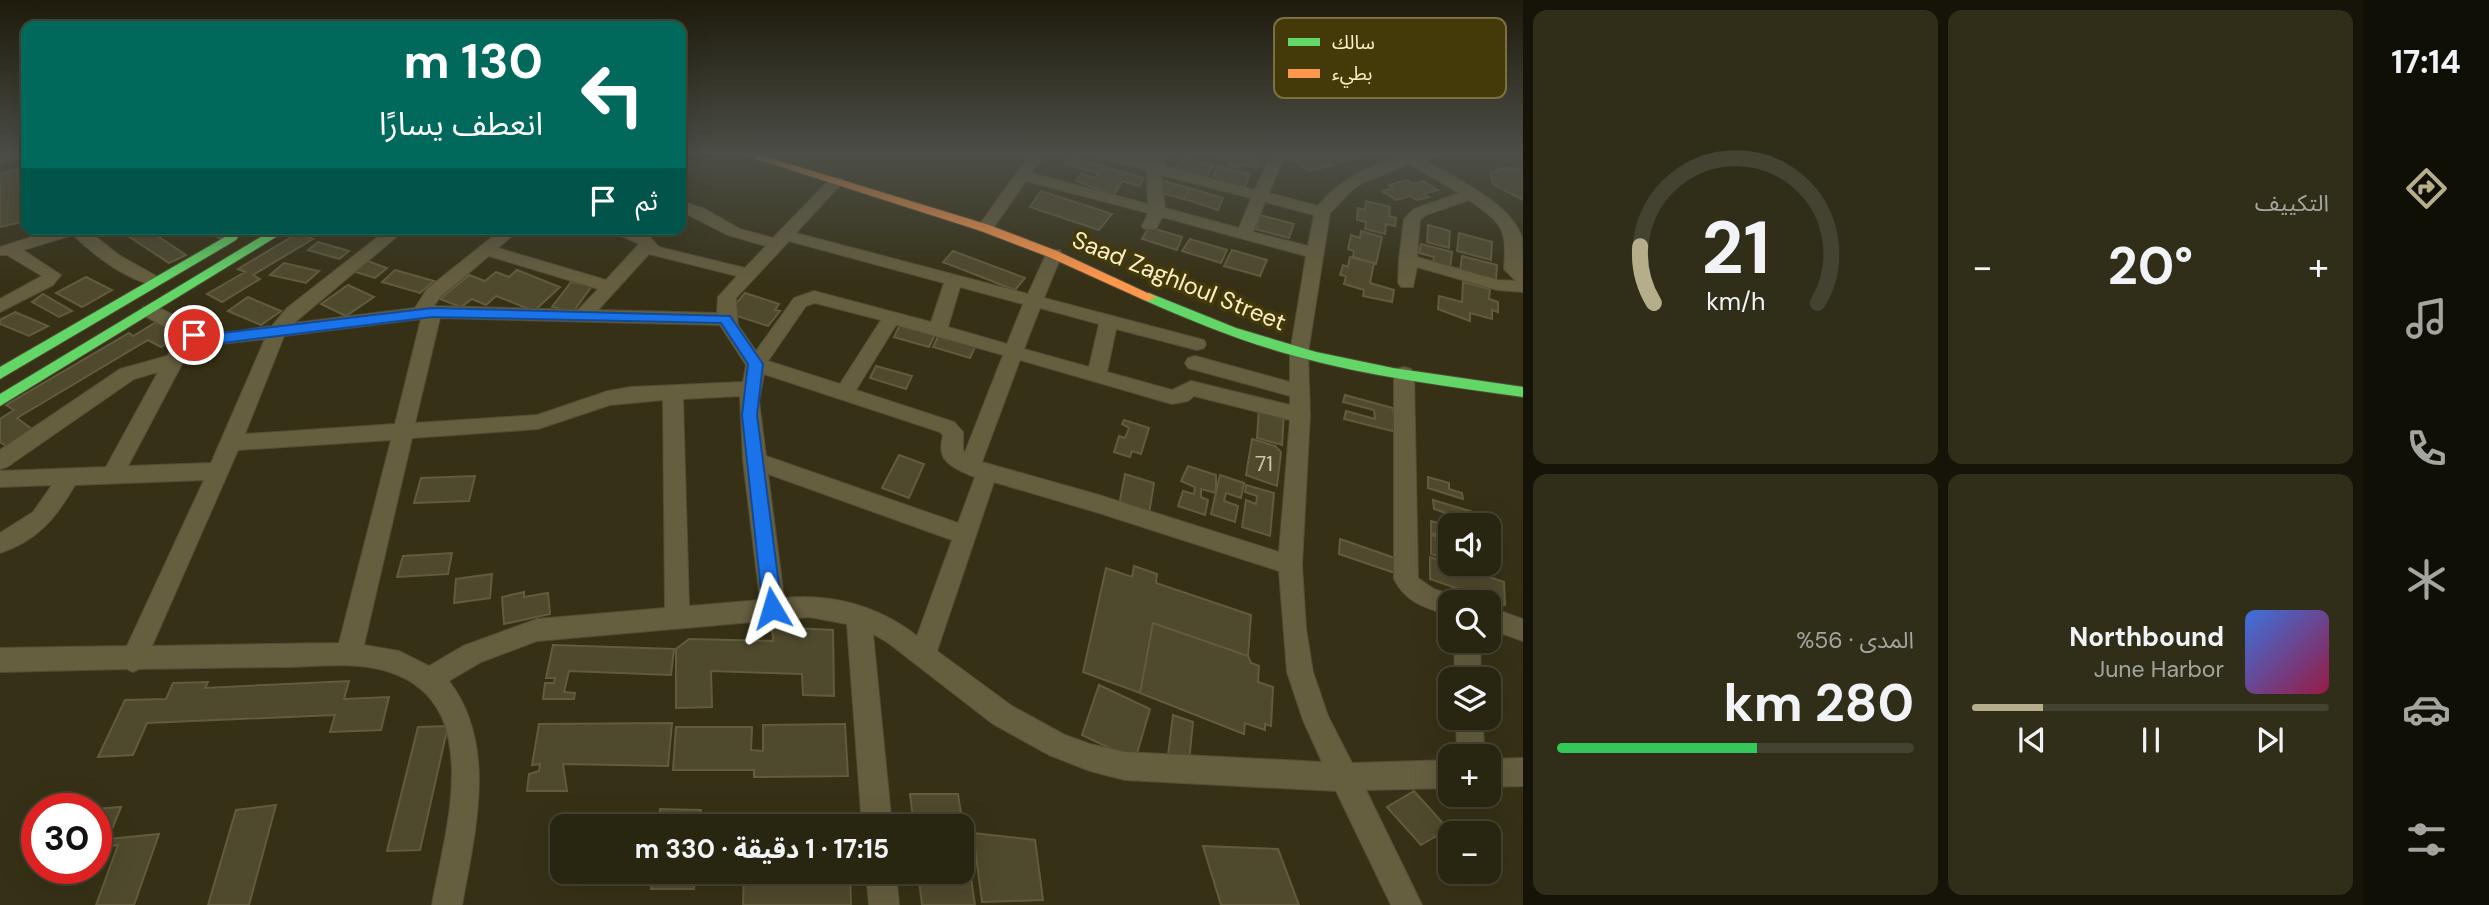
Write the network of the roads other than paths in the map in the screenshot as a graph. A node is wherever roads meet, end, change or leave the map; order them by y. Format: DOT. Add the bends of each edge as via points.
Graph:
graph roads {
  1 [pos="822,196"];
  2 [pos="893,196"];
  3 [pos="915,196"];
  4 [pos="1008,196"];
  5 [pos="1087,196"];
  6 [pos="1153,196"];
  7 [pos="1258,196"];
  8 [pos="1263,196"];
  9 [pos="1332,196"];
  10 [pos="1466,196"];
  11 [pos="1471,196"];
  12 [pos="686,208"];
  13 [pos="1322,212"];
  14 [pos="1154,218"];
  15 [pos="990,222"];
  16 [pos="1244,234"];
  17 [pos="56,235"];
  18 [pos="81,235"];
  19 [pos="221,235"];
  20 [pos="235,235"];
  21 [pos="273,235"];
  22 [pos="390,235"];
  23 [pos="505,235"];
  24 [pos="634,235"];
  25 [pos="229,239"];
  26 [pos="781,240"];
  27 [pos="1519,244"];
  28 [pos="652,248"];
  29 [pos="486,250"];
  30 [pos="4,251"];
  31 [pos="1315,253"];
  32 [pos="1054,254"];
  33 [pos="1407,259"];
  34 [pos="749,274"];
  35 [pos="1523,278"];
  36 [pos="954,280"];
  37 [pos="156,281"];
  38 [pos="1407,283"];
  39 [pos="608,286"];
  40 [pos="1523,287"];
  41 [pos="1032,301"];
  42 [pos="0,306"];
  43 [pos="149,311"];
  44 [pos="427,313"];
  45 [pos="583,315"];
  46 [pos="892,317"];
  47 [pos="1202,318"];
  48 [pos="725,319"];
  49 [pos="1109,321"];
  50 [pos="938,330"];
  51 [pos="277,331"];
  52 [pos="194,335"];
  53 [pos="1301,347"];
  54 [pos="1015,354"];
  55 [pos="1196,354"];
  56 [pos="174,360"];
  57 [pos="756,364"];
  58 [pos="4,372"];
  59 [pos="1404,374"];
  60 [pos="1096,377"];
  61 [pos="1523,377"];
  62 [pos="29,384"];
  63 [pos="1191,388"];
  64 [pos="751,389"];
  65 [pos="673,392"];
  66 [pos="845,392"];
  67 [pos="1523,392"];
  68 [pos="0,401"];
  69 [pos="1299,403"];
  70 [pos="402,432"];
  71 [pos="230,443"];
  72 [pos="754,460"];
  73 [pos="0,461"];
  74 [pos="978,470"];
  75 [pos="218,471"];
  76 [pos="112,475"];
  77 [pos="68,477"];
  78 [pos="0,479"];
  79 [pos="964,535"];
  80 [pos="0,544"];
  81 [pos="1290,565"];
  82 [pos="1438,601"];
  83 [pos="772,608"];
  84 [pos="677,616"];
  85 [pos="859,616"];
  86 [pos="1501,622"];
  87 [pos="1523,629"];
  88 [pos="349,653"];
  89 [pos="923,655"];
  90 [pos="0,660"];
  91 [pos="133,660"];
  92 [pos="431,678"];
  93 [pos="1523,772"];
  94 [pos="1501,773"];
  95 [pos="1438,774"];
  96 [pos="1344,777"];
  97 [pos="876,814"];
  98 [pos="882,884"];
  99 [pos="447,905"];
  100 [pos="884,905"];
  101 [pos="1407,905"];
  1 -- 26 [label="street"];
  2 -- 15 [label="street, Saad Zaghloul Street"];
  3 -- 15 [label="street, Saad Zaghloul Street"];
  4 -- 15 [label="street"];
  5 -- 14 [label="street"];
  6 -- 14 [label="street"];
  7 -- 16 [label="street"];
  8 -- 13 [label="street"];
  9 -- 13 [label="street"];
  10 -- 33 [label="street" via="1415,215"];
  11 -- 27 [label="street" via="1509,226"];
  12 -- 26 [label="street" via="734,232"];
  13 -- 31 [label="street"];
  14 -- 16 [label="street"];
  15 -- 32 [label="street, Saad Zaghloul Street"];
  15 -- 53 [label="street, Saad Zaghloul Street"];
  16 -- 31 [label="street"];
  17 -- 30 [label="street"];
  18 -- 37 [label="street" via="122,266"];
  19 -- 25 [label="street"];
  20 -- 25 [label="street"];
  21 -- 43 [label="street"];
  22 -- 51 [label="street" via="293,312"];
  23 -- 29 [label="street"];
  24 -- 28 [label="street"];
  25 -- 37 [label="street"];
  26 -- 34 [label="street"];
  26 -- 36 [label="street"];
  27 -- 35 [label="street" via="1513,269"];
  28 -- 34 [label="street"];
  28 -- 39 [label="street" via="640,251"];
  29 -- 39 [label="street"];
  29 -- 44 [label="street" via="433,293"];
  30 -- 42 [label="street" via="52,275"];
  31 -- 53 [label="street"];
  32 -- 41 [label="street"];
  32 -- 47 [label="street, Saad Zaghloul Street"];
  33 -- 38 [label="street"];
  33 -- 40 [label="street" via="1497,285"];
  34 -- 48 [label="street" via="727,297"];
  36 -- 41 [label="street"];
  36 -- 50 [label="street"];
  37 -- 58 [label="street"];
  39 -- 45 [label="street"];
  41 -- 49 [label="street"];
  41 -- 54 [label="street"];
  43 -- 52 [label="street"];
  43 -- 62 [label="street"];
  44 -- 45 [label="street"];
  44 -- 51 [label="street"];
  44 -- 70 [label="street"];
  45 -- 48 [label="street"];
  46 -- 50 [label="street"];
  46 -- 57 [label="street" via="827,299 806,299"];
  46 -- 66 [label="street"];
  47 -- 53 [label="street, Saad Zaghloul Street"];
  47 -- 55 [label="street"];
  48 -- 57 [label="street"];
  49 -- 55 [label="street"];
  49 -- 60 [label="street"];
  50 -- 54 [label="street"];
  51 -- 52 [label="street" via="222,338"];
  51 -- 71 [label="street"];
  52 -- 56 [label="street"];
  53 -- 59 [label="street, Saad Zaghloul Street" via="1343,364"];
  53 -- 61 [label="street, Saad Zaghloul Street"];
  53 -- 69 [label="street"];
  54 -- 60 [label="street"];
  54 -- 74 [label="street"];
  55 -- 63 [label="street"];
  55 -- 69 [label="street"];
  56 -- 73 [label="street" via="118,379"];
  56 -- 76 [label="street"];
  57 -- 64 [label="street"];
  57 -- 66 [label="street"];
  58 -- 62 [label="street"];
  59 -- 67 [label="street, Saad Zaghloul Street"];
  59 -- 82 [label="street" via="1406,579 1418,594"];
  60 -- 63 [label="street" via="1172,397"];
  62 -- 68 [label="street"];
  63 -- 69 [label="street"];
  64 -- 65 [label="street"];
  64 -- 72 [label="street"];
  65 -- 70 [label="street" via="608,398 537,422"];
  65 -- 84 [label="street"];
  66 -- 74 [label="street" via="947,426 953,432 952,453"];
  69 -- 81 [label="street"];
  70 -- 71 [label="street"];
  70 -- 88 [label="street"];
  71 -- 75 [label="street"];
  72 -- 79 [label="street"];
  72 -- 83 [label="street"];
  74 -- 79 [label="street"];
  74 -- 81 [label="street"];
  75 -- 76 [label="street"];
  75 -- 91 [label="street"];
  76 -- 77 [label="street"];
  77 -- 78 [label="street"];
  77 -- 80 [label="street" via="40,522"];
  79 -- 89 [label="street"];
  81 -- 96 [label="street" via="1300,672 1316,720"];
  83 -- 84 [label="street"];
  83 -- 85 [label="street" via="808,606"];
  84 -- 92 [label="street" via="537,630 472,654"];
  85 -- 89 [label="street" via="896,634"];
  85 -- 97 [label="street"];
  86 -- 87 [label="street"];
  88 -- 91 [label="street"];
  88 -- 92 [label="street" via="380,655"];
  89 -- 96 [label="street" via="1019,727 1097,761"];
  90 -- 91 [label="street"];
  92 -- 99 [label="street" via="452,703 464,734 465,771"];
  93 -- 94 [label="street"];
  95 -- 96 [label="street"];
  96 -- 101 [label="street"];
  98 -- 100 [label="street"];
}
